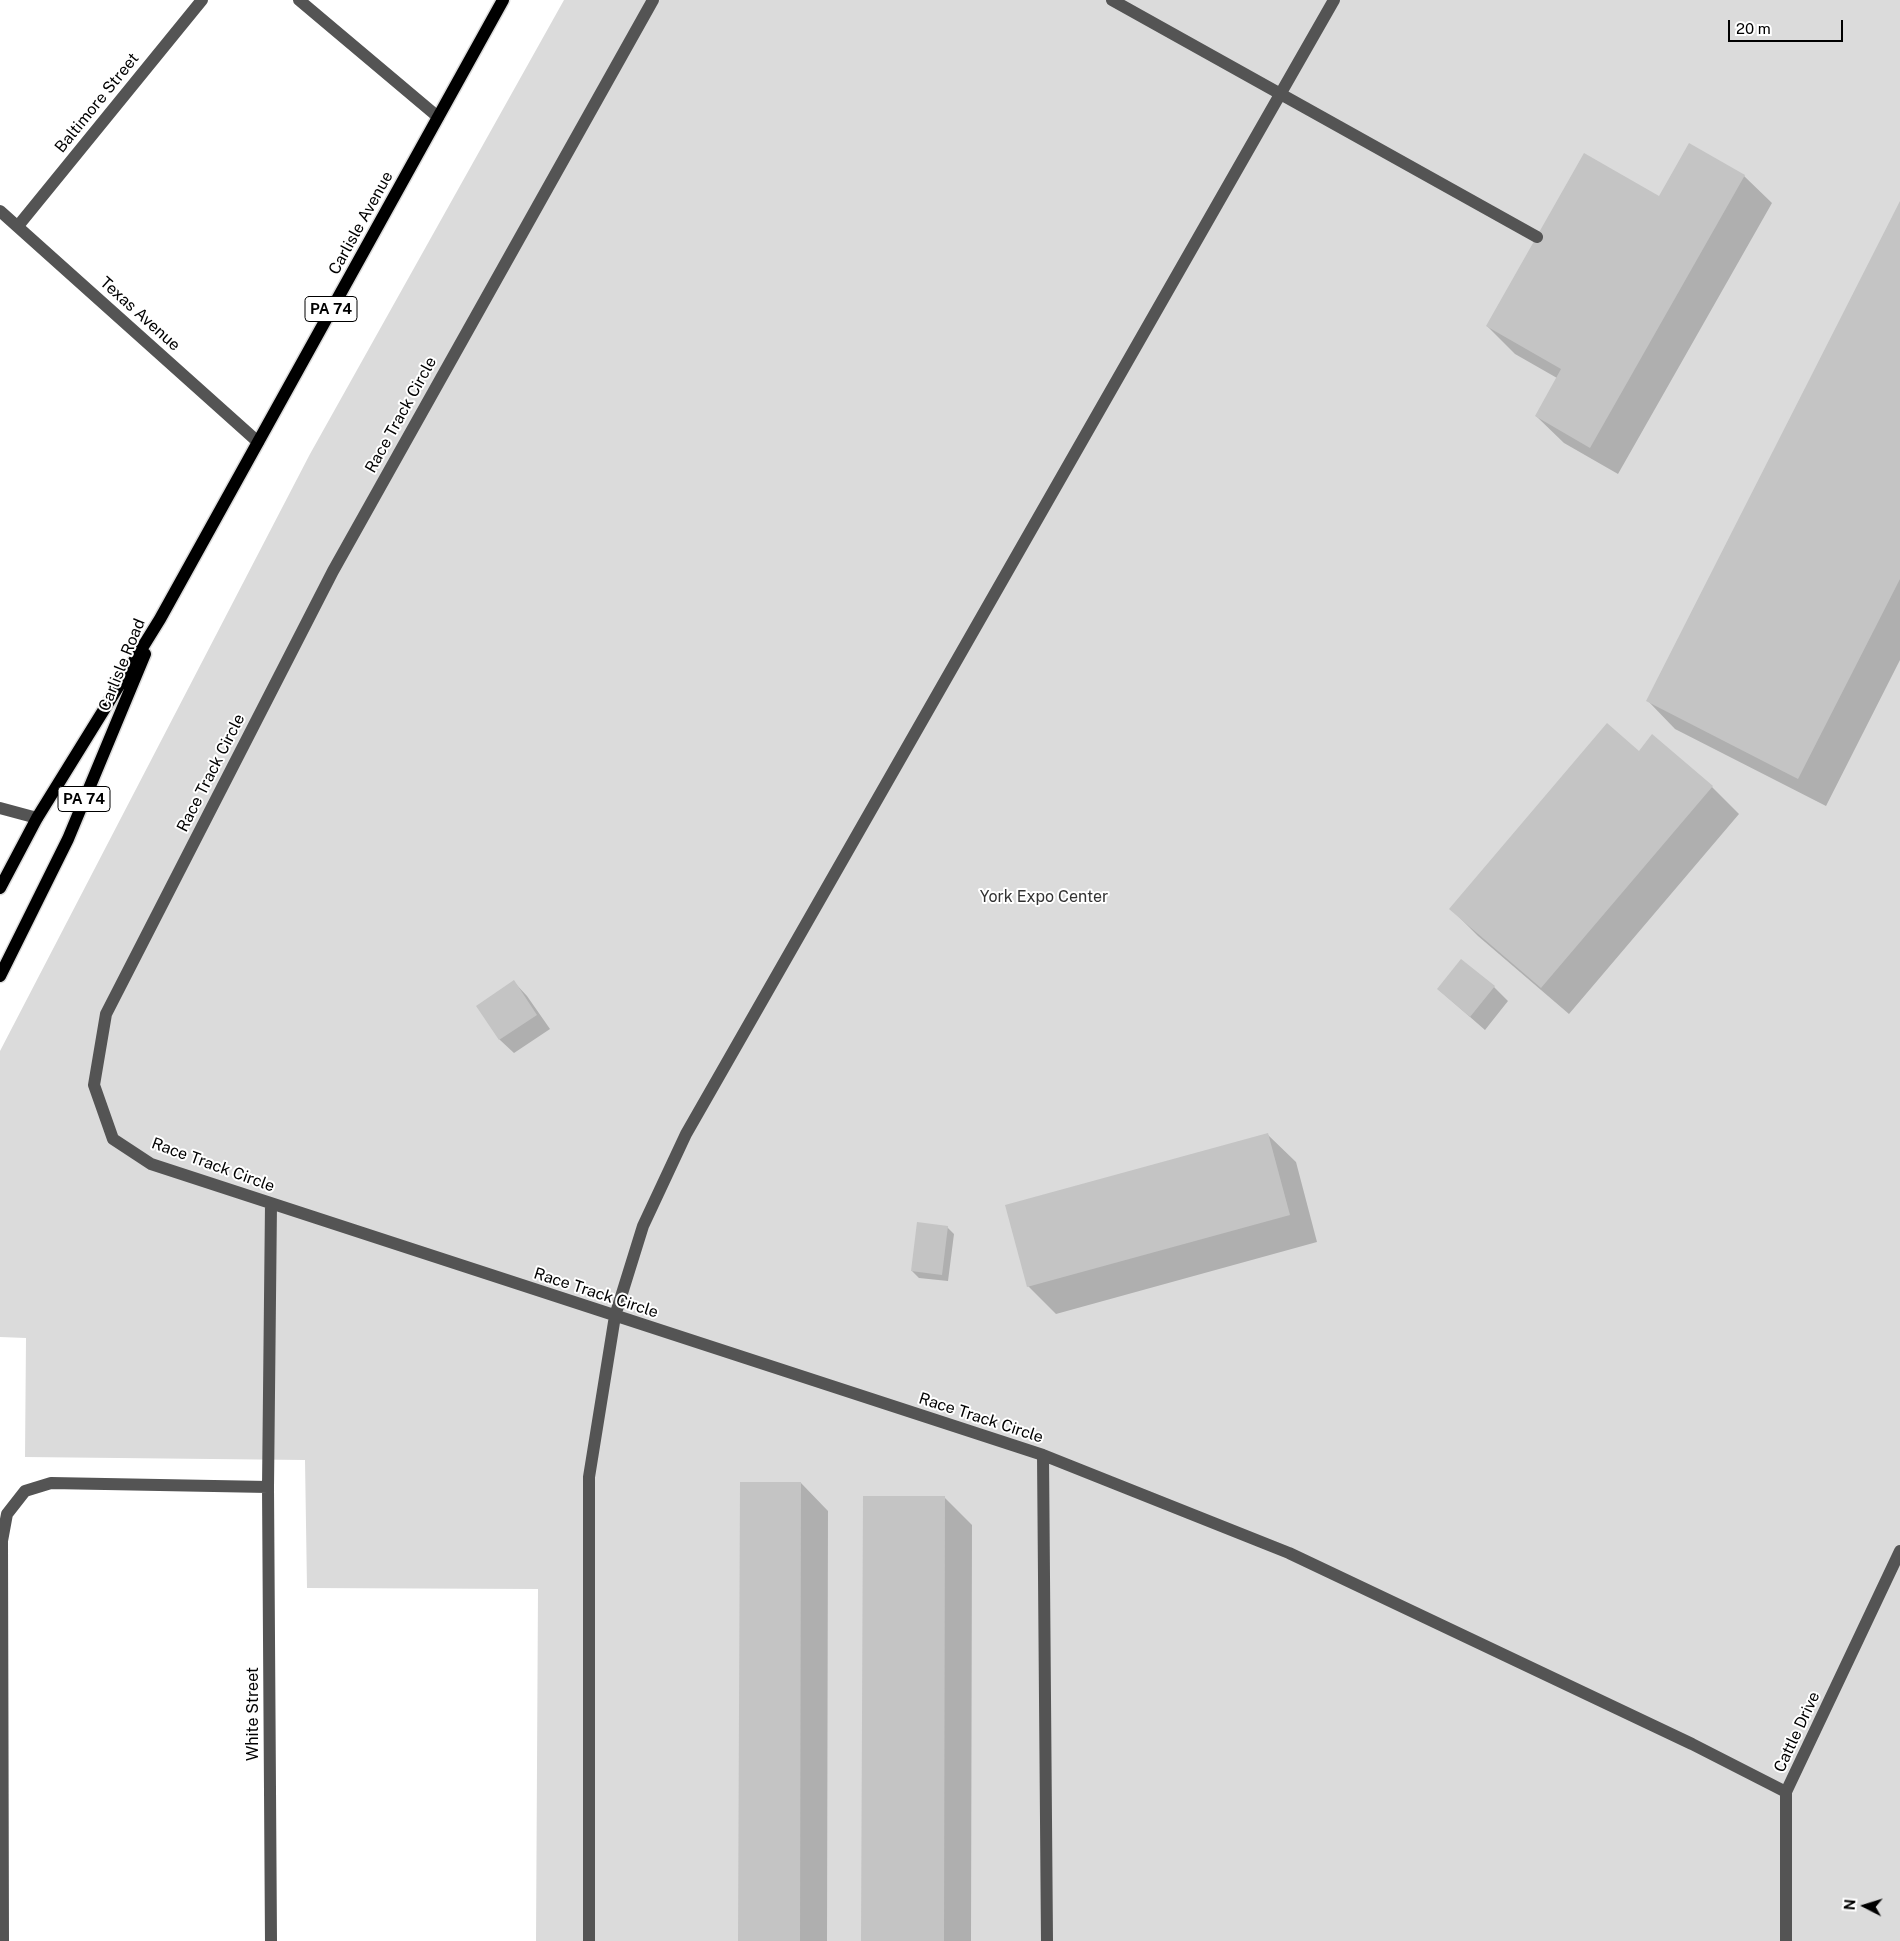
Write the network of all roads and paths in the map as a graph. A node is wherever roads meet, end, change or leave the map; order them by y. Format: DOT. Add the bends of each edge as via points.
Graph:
graph roads {
  1 [pos="202,0"];
  2 [pos="299,0"];
  3 [pos="503,0"];
  4 [pos="653,0"];
  5 [pos="1112,0"];
  6 [pos="1334,0"];
  7 [pos="1281,94"];
  8 [pos="438,117"];
  9 [pos="0,211"];
  10 [pos="18,226"];
  11 [pos="1537,237"];
  12 [pos="258,442"];
  13 [pos="160,619"];
  14 [pos="0,808"];
  15 [pos="37,818"];
  16 [pos="0,888"];
  17 [pos="0,976"];
  18 [pos="271,1204"];
  19 [pos="615,1316"];
  20 [pos="1043,1455"];
  21 [pos="268,1487"];
  22 [pos="1900,1551"];
  23 [pos="1786,1792"];
  24 [pos="3,1941"];
  25 [pos="271,1941"];
  26 [pos="589,1941"];
  27 [pos="1047,1941"];
  28 [pos="1786,1941"];
  1 -- 10 [label="street, Baltimore Street"];
  2 -- 8 [label="street"];
  3 -- 8 [label="main road, Carlisle Avenue / PA 74"];
  4 -- 18 [label="street, Race Track Circle" via="332,571 106,1014 94,1085 114,1139 151,1164"];
  5 -- 7 [label="street"];
  6 -- 7 [label="street"];
  7 -- 11 [label="street"];
  7 -- 19 [label="street" via="686,1134 644,1226"];
  8 -- 12 [label="main road, Carlisle Avenue / PA 74"];
  9 -- 10 [label="street, Texas Avenue"];
  10 -- 12 [label="street, Texas Avenue"];
  12 -- 13 [label="main road, Carlisle Avenue / PA 74"];
  13 -- 15 [label="main road, Carlisle Road / PA 74"];
  13 -- 17 [label="main road, Carlisle Road / PA 74" via="68,839"];
  14 -- 15 [label="street"];
  15 -- 16 [label="main road, Carlisle Road / PA 74"];
  18 -- 19 [label="street, Race Track Circle"];
  18 -- 21 [label="street, White Street"];
  19 -- 20 [label="street, Race Track Circle"];
  19 -- 26 [label="street" via="589,1477"];
  20 -- 23 [label="street, Race Track Circle" via="1289,1553 1684,1740"];
  20 -- 27 [label="street"];
  21 -- 24 [label="street" via="51,1483 25,1491 7,1514 2,1541"];
  21 -- 25 [label="street, White Street"];
  22 -- 23 [label="street, Cattle Drive"];
  23 -- 28 [label="street, Cattle Drive"];
}
